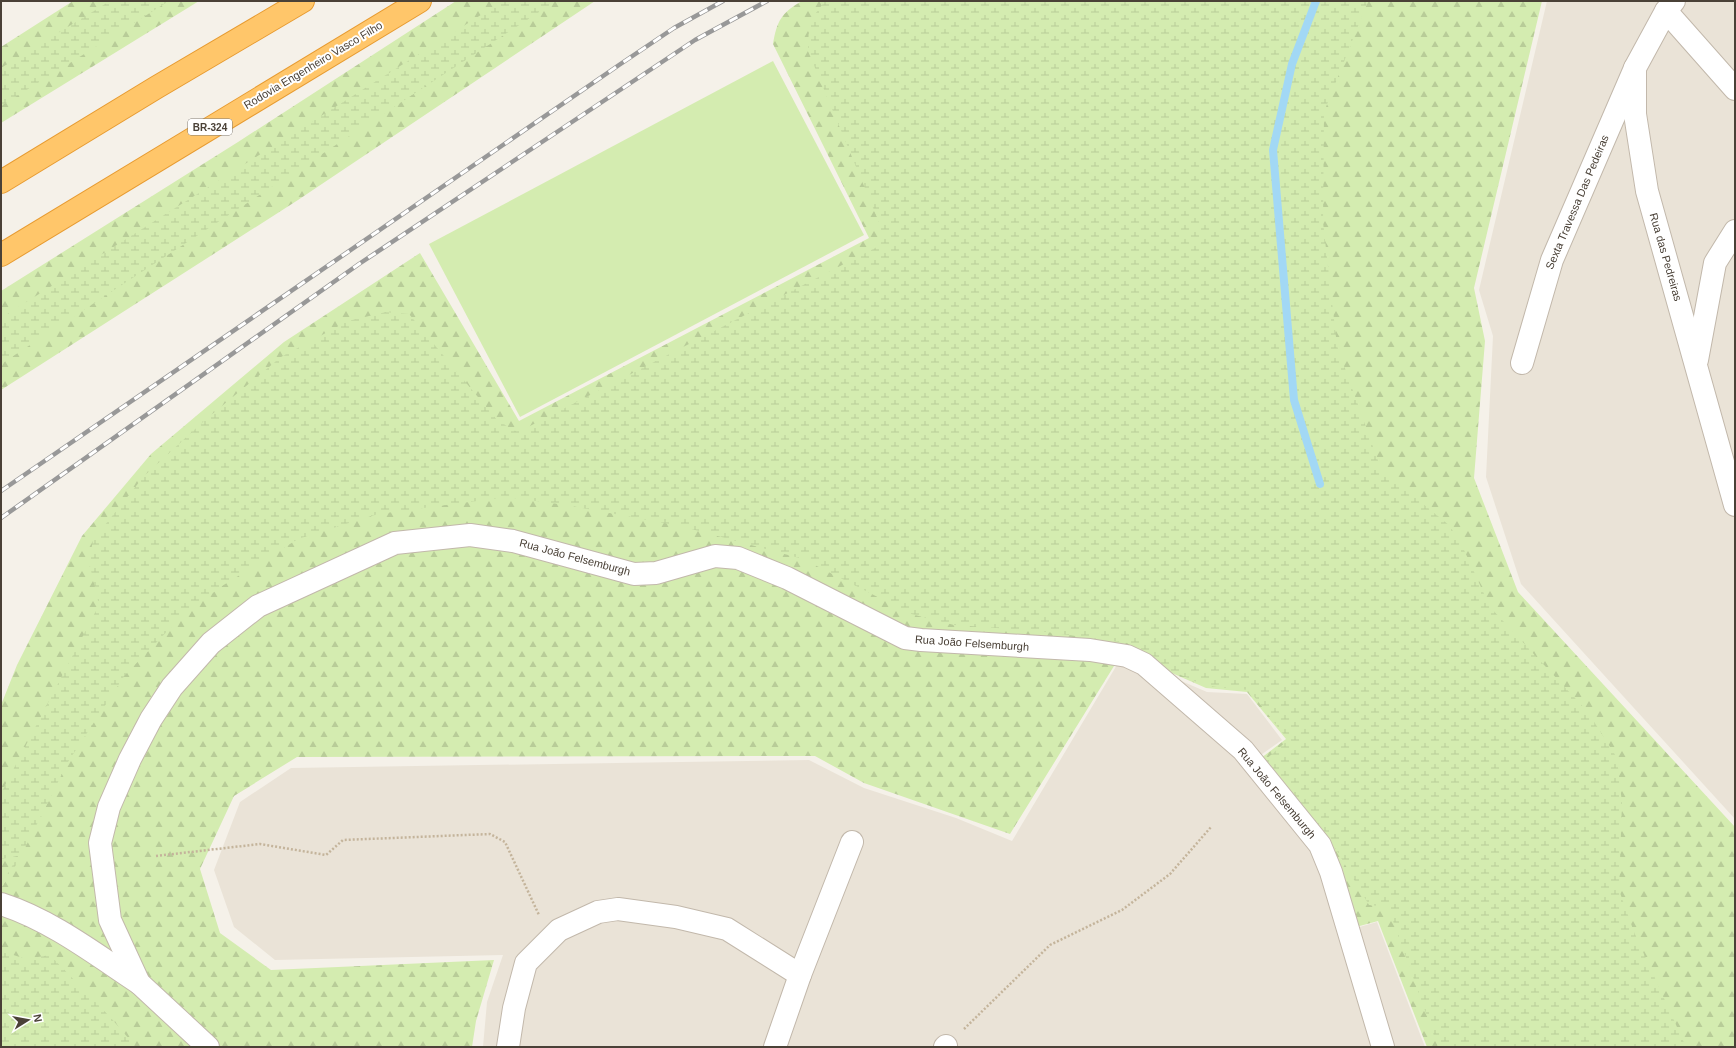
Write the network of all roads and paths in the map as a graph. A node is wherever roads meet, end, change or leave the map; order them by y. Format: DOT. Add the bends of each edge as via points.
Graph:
graph roads {
  1 [pos="303,1"];
  2 [pos="420,1"];
  3 [pos="1670,6"];
  4 [pos="1635,68"];
  5 [pos="1735,89"];
  6 [pos="1,182"];
  7 [pos="1735,231"];
  8 [pos="1,255"];
  9 [pos="1522,363"];
  10 [pos="1696,364"];
  11 [pos="1735,504"];
  12 [pos="1211,827"];
  13 [pos="852,842"];
  14 [pos="156,856"];
  15 [pos="1,904"];
  16 [pos="551,938"];
  17 [pos="800,975"];
  18 [pos="139,983"];
  19 [pos="946,1046"];
  20 [pos="208,1047"];
  21 [pos="508,1047"];
  22 [pos="775,1047"];
  23 [pos="1383,1047"];
  1 -- 6 [label="highway"];
  2 -- 8 [label="highway, Rodovia Engenheiro Vasco Filho / BR-324"];
  3 -- 4 [label="street, Rua das Pedreiras"];
  3 -- 5 [label="street, Rua das Pedreiras"];
  4 -- 9 [label="street, Sexta Travessa Das Pedeiras" via="1552,260"];
  4 -- 10 [label="street, Rua das Pedreiras" via="1635,114 1647,191"];
  7 -- 10 [label="street" via="1715,263"];
  10 -- 11 [label="street, Rua das Pedreiras"];
  12 -- 19 [label="path" via="1170,874 1122,910 1050,945"];
  13 -- 17 [label="street"];
  14 -- 16 [label="path" via="260,844 326,855 343,840 490,834 505,842"];
  15 -- 18 [label="street" via="20,910 68,937"];
  16 -- 17 [label="street" via="559,930 598,912 618,909 669,916 726,930"];
  16 -- 21 [label="street" via="526,963 514,1008"];
  17 -- 22 [label="street"];
  18 -- 20 [label="street, Rua João Felsemburgh"];
  18 -- 23 [label="street, Rua João Felsemburgh" via="110,920 100,843 110,807 130,759 151,719 172,687 212,643 258,606 395,543 470,535 513,541 634,574 656,573 715,556 738,558 787,578 905,638 1090,650 1127,656 1144,664 1243,750 1320,845 1331,872"];
}
